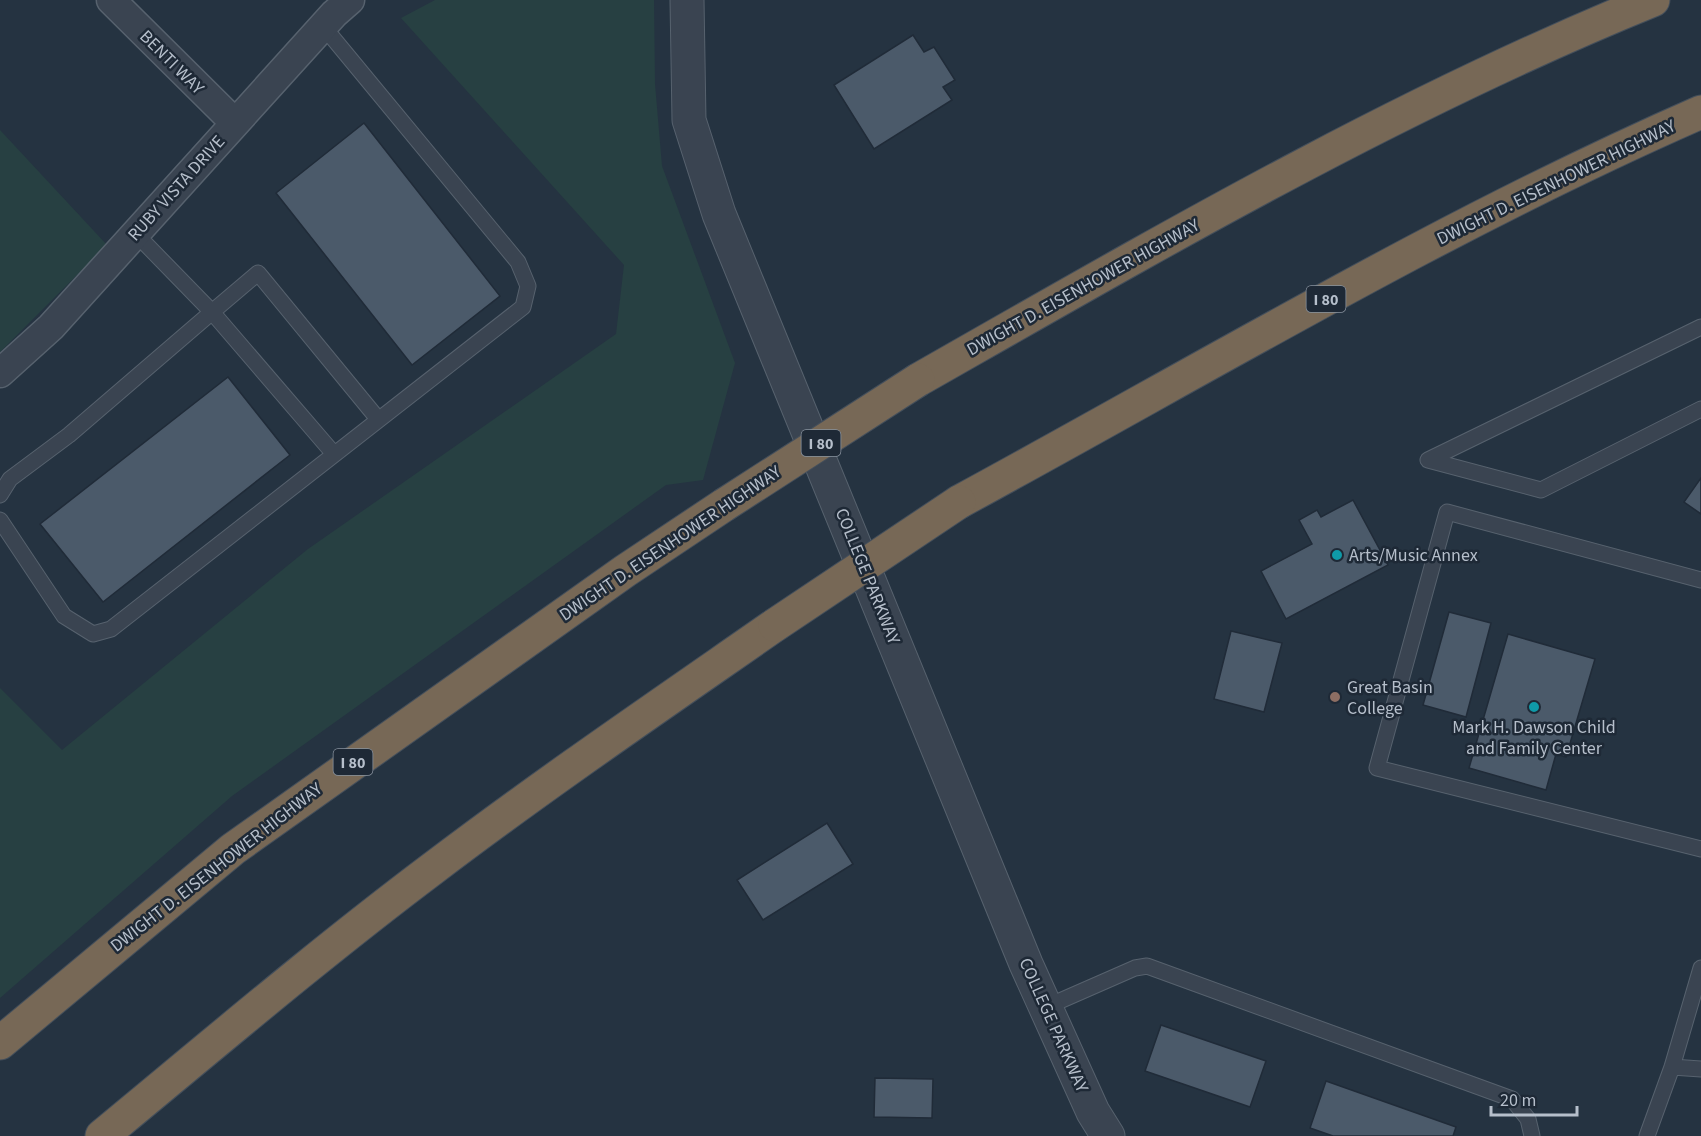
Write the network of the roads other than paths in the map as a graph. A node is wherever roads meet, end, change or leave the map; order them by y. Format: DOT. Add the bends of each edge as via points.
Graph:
graph roads {
  1 [pos="111,0"];
  2 [pos="350,0"];
  3 [pos="687,0"];
  4 [pos="1653,0"];
  5 [pos="323,26"];
  6 [pos="1701,112"];
  7 [pos="235,123"];
  8 [pos="135,233"];
  9 [pos="212,312"];
  10 [pos="1701,327"];
  11 [pos="0,373"];
  12 [pos="1701,409"];
  13 [pos="378,419"];
  14 [pos="334,454"];
  15 [pos="0,495"];
  16 [pos="0,520"];
  17 [pos="1701,580"];
  18 [pos="1701,849"];
  19 [pos="1701,968"];
  20 [pos="1046,1007"];
  21 [pos="0,1043"];
  22 [pos="1672,1067"];
  23 [pos="1701,1069"];
  24 [pos="102,1136"];
  25 [pos="1108,1136"];
  26 [pos="1532,1136"];
  27 [pos="1647,1136"];
  1 -- 7 [label="street, BENTI WAY"];
  2 -- 5 [label="street, RUBY VISTA DRIVE"];
  3 -- 20 [label="street, COLLEGE PARKWAY" via="689,120 719,214"];
  4 -- 21 [label="highway, DWIGHT D. EISENHOWER HIGHWAY / I 80, bridge" via="1361,134 918,380 577,604 233,849"];
  5 -- 7 [label="street, RUBY VISTA DRIVE"];
  5 -- 13 [label="lane" via="518,262 528,286 523,307"];
  6 -- 24 [label="highway, DWIGHT D. EISENHOWER HIGHWAY / I 80, bridge" via="1621,147 1394,261 959,502 613,737 432,869 265,1000"];
  7 -- 8 [label="street, RUBY VISTA DRIVE"];
  8 -- 9 [label="lane"];
  8 -- 11 [label="street, RUBY VISTA DRIVE" via="51,327"];
  9 -- 13 [label="lane" via="258,273"];
  9 -- 14 [label="lane"];
  9 -- 15 [label="lane" via="69,435 10,478"];
  10 -- 12 [label="lane" via="1428,460 1541,490"];
  13 -- 14 [label="lane"];
  14 -- 16 [label="lane" via="111,629 93,634 64,616"];
  17 -- 18 [label="lane" via="1447,512 1377,768"];
  19 -- 22 [label="lane"];
  20 -- 25 [label="street, COLLEGE PARKWAY" via="1093,1112"];
  20 -- 26 [label="lane" via="1147,966 1512,1099 1528,1119"];
  22 -- 23 [label="lane"];
  22 -- 27 [label="lane"];
}
